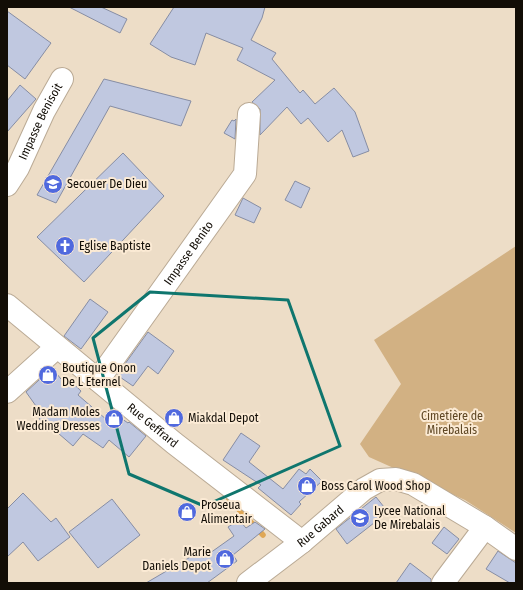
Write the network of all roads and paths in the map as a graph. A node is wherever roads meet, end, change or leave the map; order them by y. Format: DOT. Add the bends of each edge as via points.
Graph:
graph roads {
  1 [pos="62,79"];
  2 [pos="249,114"];
  3 [pos="7,185"];
  4 [pos="7,305"];
  5 [pos="57,347"];
  6 [pos="98,380"];
  7 [pos="7,392"];
  8 [pos="485,527"];
  9 [pos="302,542"];
  10 [pos="516,549"];
  11 [pos="248,583"];
  12 [pos="443,583"];
  1 -- 3 [label="street, Impasse Benisoit"];
  2 -- 6 [label="street, Impasse Benito" via="244,174"];
  4 -- 5 [label="street, Rue Geffrard"];
  5 -- 6 [label="street, Rue Geffrard"];
  5 -- 7 [label="street"];
  6 -- 9 [label="street, Rue Geffrard"];
  8 -- 9 [label="street, Rue Gabard" via="413,484 396,479 380,480 364,489"];
  8 -- 10 [label="street"];
  8 -- 12 [label="street"];
  9 -- 11 [label="street, Rue Gabard"];
}
